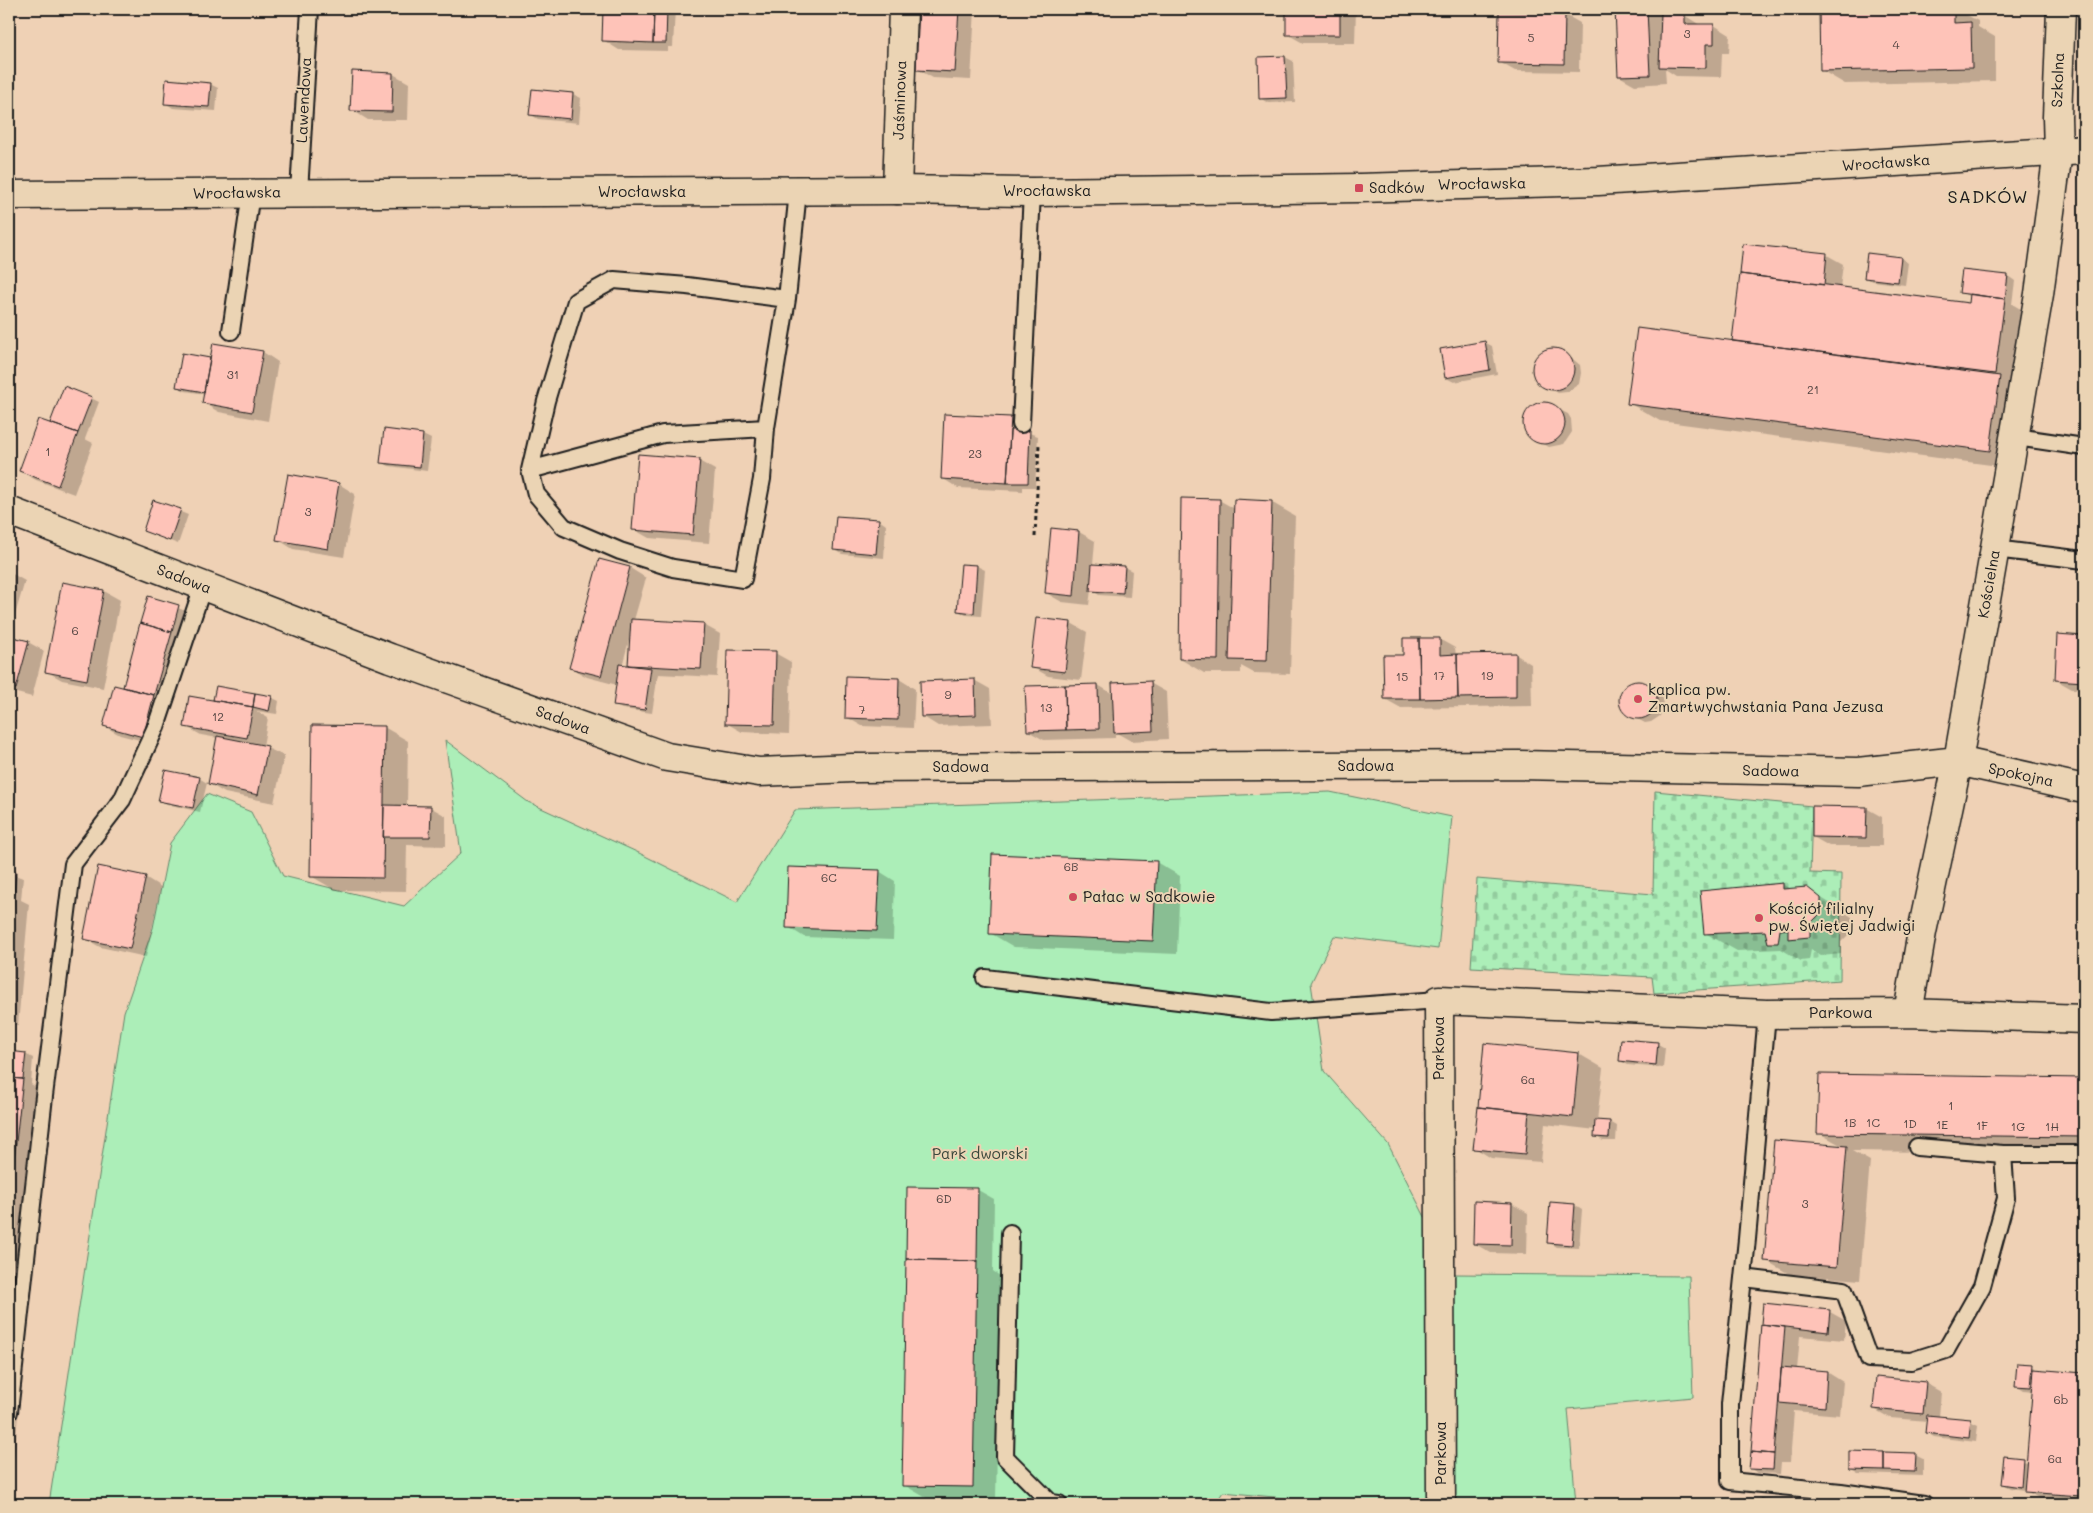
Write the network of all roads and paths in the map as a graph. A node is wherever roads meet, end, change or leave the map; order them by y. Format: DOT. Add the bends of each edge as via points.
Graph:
graph roads {
  1 [pos="310,9"];
  2 [pos="903,9"];
  3 [pos="2061,9"];
  4 [pos="2071,151"];
  5 [pos="897,190"];
  6 [pos="798,191"];
  7 [pos="299,192"];
  8 [pos="1032,192"];
  9 [pos="251,193"];
  10 [pos="9,195"];
  11 [pos="787,299"];
  12 [pos="231,331"];
  13 [pos="1021,424"];
  14 [pos="766,428"];
  15 [pos="2016,437"];
  16 [pos="2084,447"];
  17 [pos="530,470"];
  18 [pos="9,511"];
  19 [pos="1996,549"];
  20 [pos="2084,560"];
  21 [pos="203,586"];
  22 [pos="1958,761"];
  23 [pos="2084,788"];
  24 [pos="985,978"];
  25 [pos="1439,1000"];
  26 [pos="1908,1013"];
  27 [pos="1767,1014"];
  28 [pos="2084,1019"];
  29 [pos="1917,1147"];
  30 [pos="2004,1154"];
  31 [pos="2084,1154"];
  32 [pos="1010,1232"];
  33 [pos="1743,1278"];
  34 [pos="9,1412"];
  35 [pos="1059,1504"];
  36 [pos="1441,1504"];
  37 [pos="1924,1504"];
  1 -- 7 [label="lane, Lawendowa"];
  2 -- 5 [label="street, Jaśminowa"];
  3 -- 4 [label="street, Szkolna" via="2057,117"];
  4 -- 8 [label="street, Wrocławska" via="1598,181"];
  4 -- 15 [label="street, Kościelna" via="2039,294"];
  5 -- 6 [label="street, Wrocławska"];
  5 -- 8 [label="street, Wrocławska"];
  6 -- 7 [label="street, Wrocławska"];
  6 -- 11 [label="lane"];
  7 -- 9 [label="street, Wrocławska"];
  8 -- 13 [label="lane"];
  9 -- 10 [label="street, Wrocławska"];
  9 -- 12 [label="lane"];
  11 -- 14 [label="lane"];
  11 -- 17 [label="lane" via="614,280 576,301 546,400"];
  14 -- 17 [label="lane" via="663,434"];
  14 -- 17 [label="lane" via="762,479 743,579 672,568 620,551 564,527 536,494"];
  15 -- 16 [label="lane"];
  15 -- 19 [label="street, Kościelna"];
  18 -- 21 [label="street, Sadowa"];
  19 -- 20 [label="lane"];
  19 -- 22 [label="street, Kościelna"];
  21 -- 22 [label="street, Sadowa" via="390,658 667,758 759,772 852,768 1519,765 1858,772"];
  21 -- 34 [label="lane" via="156,727 122,800 73,864"];
  22 -- 23 [label="street, Spokojna"];
  22 -- 26 [label="street, Kościelna"];
  24 -- 25 [label="lane" via="1272,1012"];
  25 -- 27 [label="street, Parkowa"];
  25 -- 36 [label="street, Parkowa"];
  26 -- 27 [label="street, Parkowa"];
  26 -- 28 [label="street, Parkowa"];
  27 -- 33 [label="lane"];
  29 -- 30 [label="lane"];
  30 -- 31 [label="lane"];
  30 -- 33 [label="lane" via="2006,1198 1982,1286 1946,1350 1911,1361 1869,1358 1844,1290"];
  32 -- 35 [label="lane" via="1005,1456 1051,1503"];
  33 -- 37 [label="lane" via="1730,1404 1730,1481"];
}
